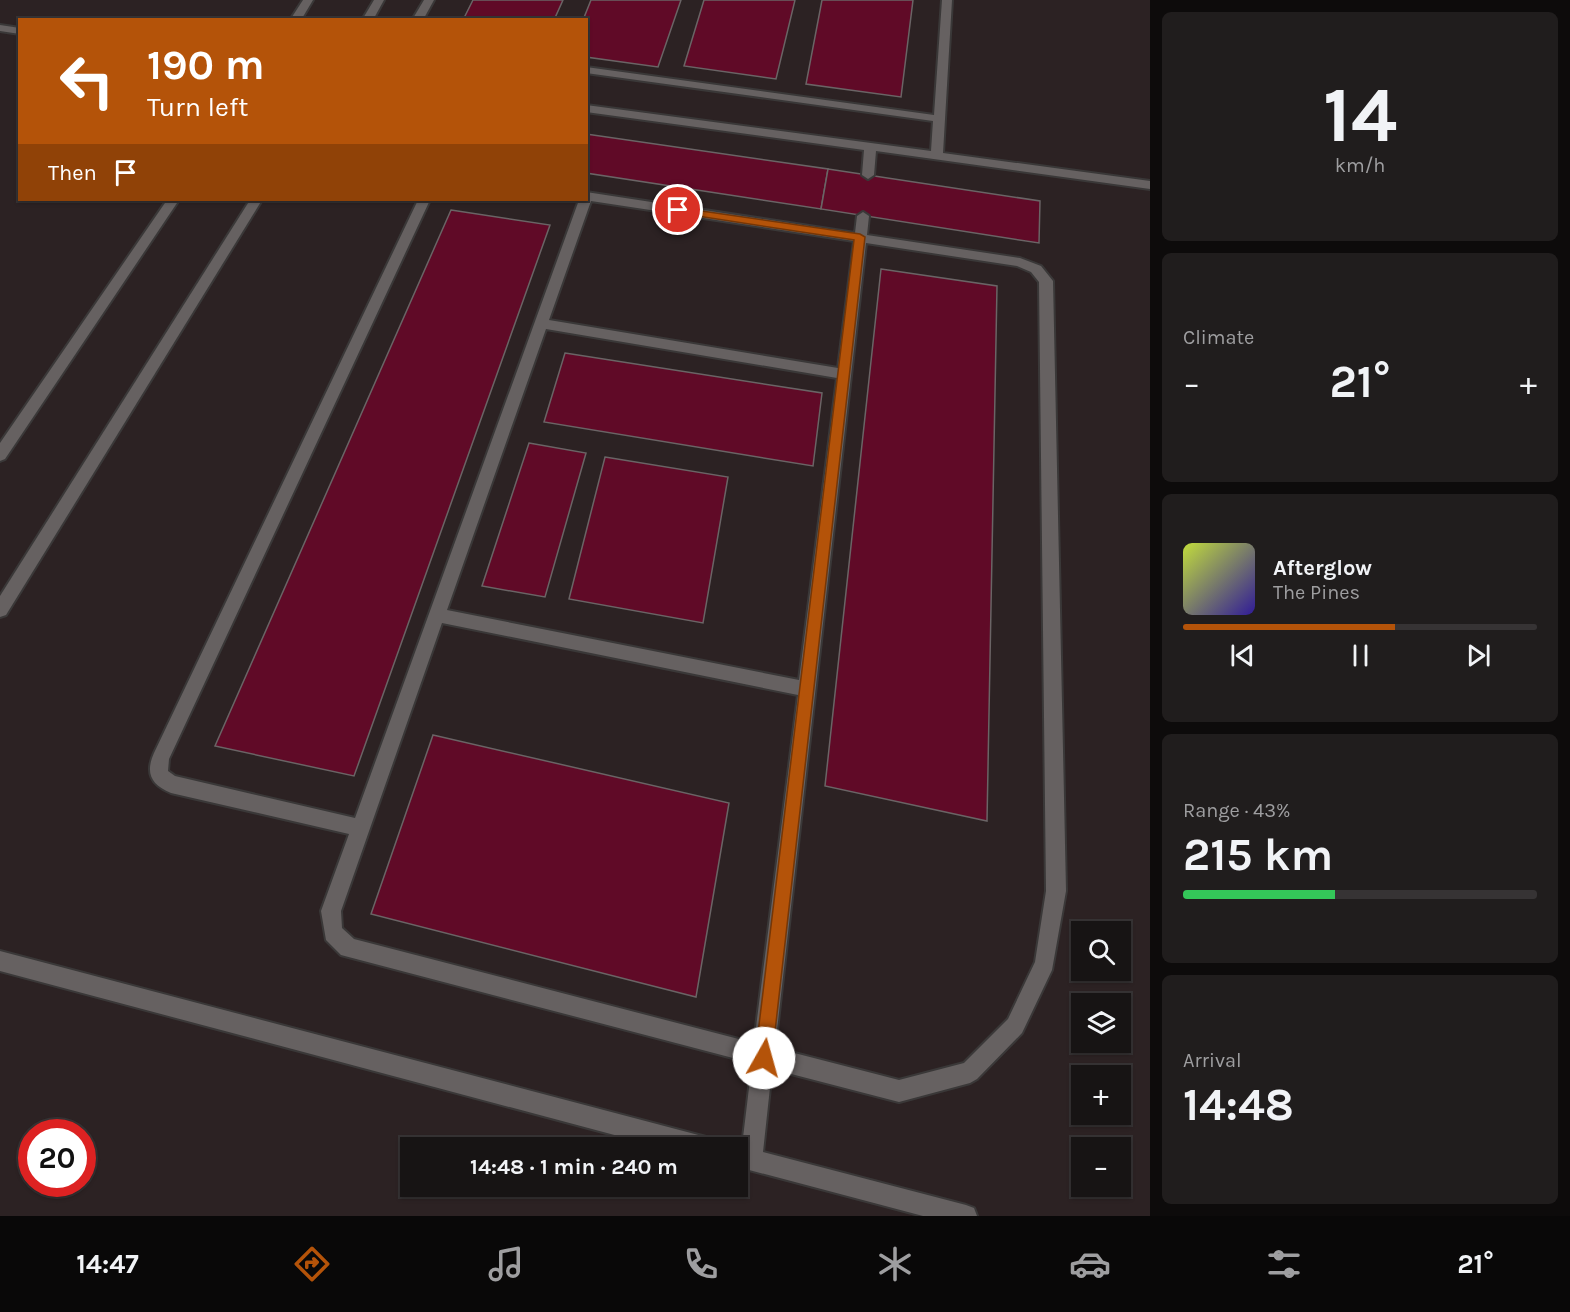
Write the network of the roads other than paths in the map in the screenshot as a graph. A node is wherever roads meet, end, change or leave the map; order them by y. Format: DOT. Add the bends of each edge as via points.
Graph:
graph roads {
  1 [pos="308,0"];
  2 [pos="379,0"];
  3 [pos="429,0"];
  4 [pos="947,0"];
  5 [pos="296,18"];
  6 [pos="368,18"];
  7 [pos="418,18"];
  8 [pos="0,28"];
  9 [pos="18,31"];
  10 [pos="588,70"];
  11 [pos="588,108"];
  12 [pos="941,118"];
  13 [pos="870,147"];
  14 [pos="937,156"];
  15 [pos="868,175"];
  16 [pos="1150,185"];
  17 [pos="588,198"];
  18 [pos="172,201"];
  19 [pos="255,201"];
  20 [pos="424,201"];
  21 [pos="585,201"];
  22 [pos="863,216"];
  23 [pos="860,237"];
  24 [pos="541,323"];
  25 [pos="844,374"];
  26 [pos="0,455"];
  27 [pos="0,610"];
  28 [pos="437,615"];
  29 [pos="807,689"];
  30 [pos="361,828"];
  31 [pos="0,961"];
  32 [pos="764,1058"];
  33 [pos="664,1137"];
  34 [pos="748,1142"];
  35 [pos="748,1159"];
  36 [pos="966,1216"];
  1 -- 5 [label="lane"];
  2 -- 6 [label="lane"];
  3 -- 7 [label="lane"];
  4 -- 12 [label="lane"];
  8 -- 9 [label="lane"];
  10 -- 12 [label="lane"];
  11 -- 13 [label="lane"];
  12 -- 14 [label="lane"];
  13 -- 14 [label="lane"];
  13 -- 15 [label="lane"];
  14 -- 16 [label="lane"];
  17 -- 23 [label="lane"];
  18 -- 26 [label="lane"];
  19 -- 27 [label="lane"];
  20 -- 30 [label="lane" via="160,759 158,775 171,784"];
  21 -- 24 [label="lane"];
  22 -- 23 [label="lane"];
  23 -- 25 [label="lane"];
  23 -- 32 [label="lane" via="1020,262 1036,269 1046,281 1056,891 1045,963 1015,1026 970,1072 899,1091"];
  24 -- 25 [label="lane"];
  24 -- 28 [label="lane"];
  25 -- 29 [label="lane"];
  28 -- 29 [label="lane"];
  28 -- 30 [label="lane"];
  29 -- 32 [label="lane"];
  30 -- 32 [label="lane" via="332,911 333,933 348,948"];
  31 -- 33 [label="lane"];
  32 -- 34 [label="lane"];
  35 -- 36 [label="lane"];
}
